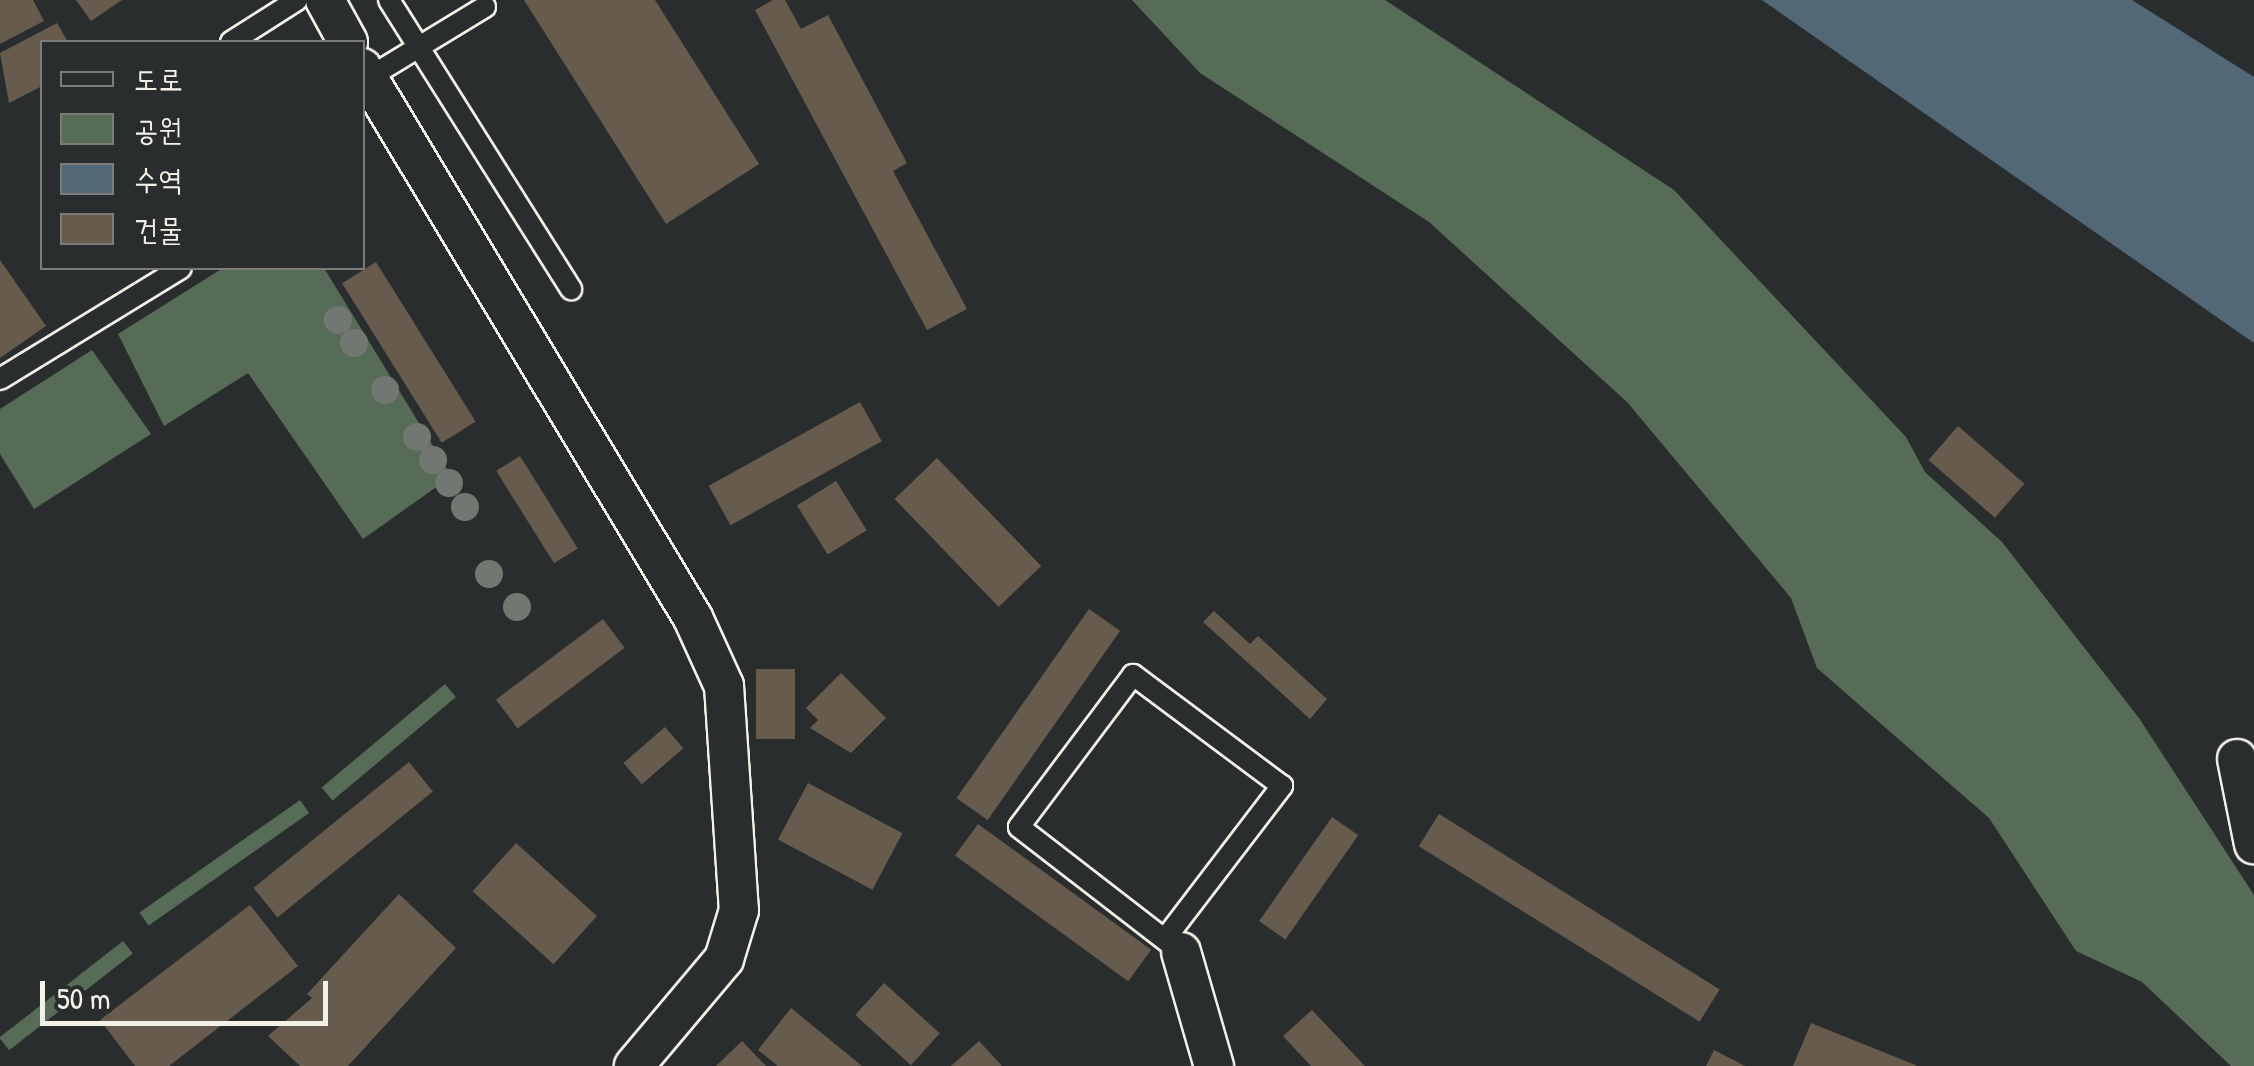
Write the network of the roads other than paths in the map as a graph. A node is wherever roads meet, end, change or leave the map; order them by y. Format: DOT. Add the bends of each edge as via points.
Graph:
graph roads {
  1 [pos="297,0"];
  2 [pos="325,0"];
  3 [pos="389,0"];
  4 [pos="485,7"];
  5 [pos="233,40"];
  6 [pos="347,40"];
  7 [pos="420,48"];
  8 [pos="365,73"];
  9 [pos="178,270"];
  10 [pos="572,289"];
  11 [pos="0,379"];
  12 [pos="2236,758"];
  13 [pos="2254,844"];
  14 [pos="1174,944"];
  15 [pos="634,1066"];
  16 [pos="1214,1066"];
  1 -- 5 [label="lane"];
  2 -- 6 [label="street"];
  3 -- 7 [label="lane"];
  4 -- 7 [label="lane"];
  7 -- 8 [label="lane"];
  7 -- 10 [label="lane"];
  8 -- 15 [label="street" via="693,618 724,686 739,910 724,960"];
  9 -- 11 [label="lane"];
  12 -- 13 [label="street"];
  14 -- 14 [label="lane" via="1282,786 1132,675 1019,826"];
  14 -- 16 [label="street"];
}
